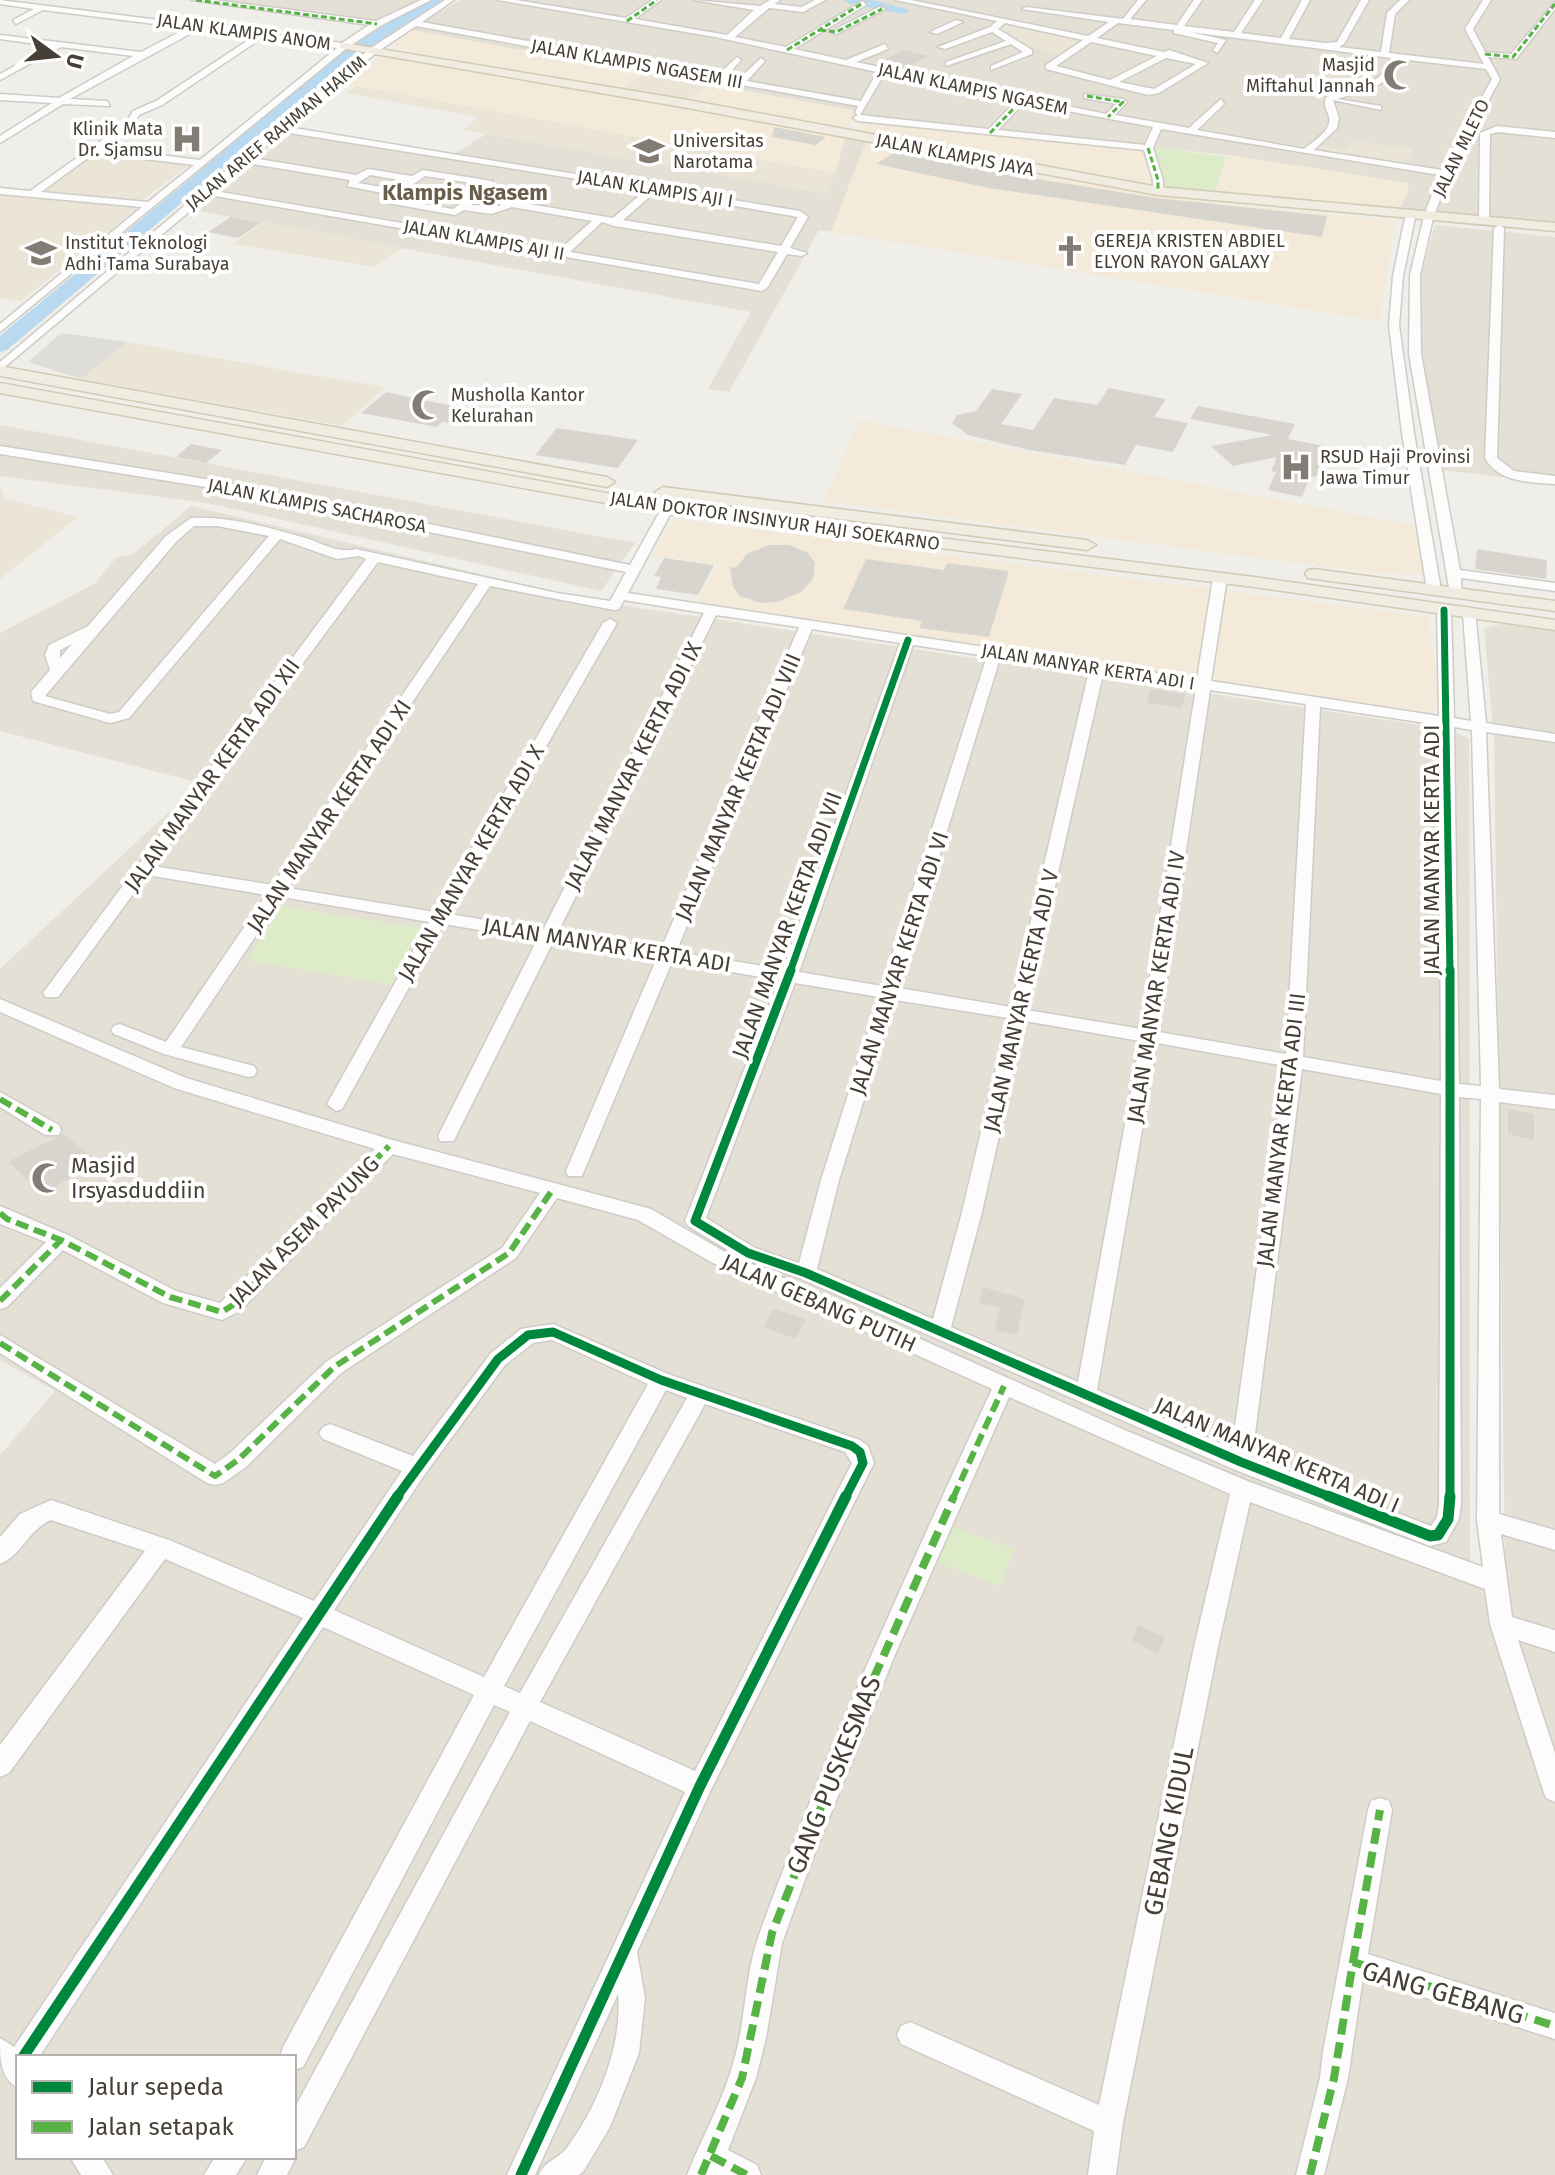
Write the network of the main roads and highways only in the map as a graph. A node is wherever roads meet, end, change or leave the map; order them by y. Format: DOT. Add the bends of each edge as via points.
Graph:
graph roads {
  1 [pos="351,45"];
  2 [pos="1456,220"];
  3 [pos="1555,227"];
  4 [pos="1555,234"];
  5 [pos="0,370"];
  6 [pos="0,388"];
  7 [pos="486,461"];
  8 [pos="514,465"];
  9 [pos="471,476"];
  10 [pos="501,480"];
  11 [pos="1221,570"];
  12 [pos="1243,573"];
  13 [pos="1555,606"];
  14 [pos="1555,625"];
  1 -- 2 [label="main road, JALAN KLAMPIS JAYA" via="1158,191"];
  2 -- 3 [label="main road"];
  2 -- 4 [label="main road"];
  5 -- 7 [label="main road, JALAN DOKTOR INSINYUR HAJI SOEKARNO"];
  6 -- 9 [label="main road, JALAN DOKTOR INSINYUR HAJI SOEKARNO"];
  7 -- 8 [label="main road, JALAN DOKTOR INSINYUR HAJI SOEKARNO"];
  7 -- 9 [label="main road"];
  8 -- 10 [label="main road" via="500,470 496,476"];
  8 -- 11 [label="main road, JALAN DOKTOR INSINYUR HAJI SOEKARNO" via="665,492"];
  9 -- 10 [label="main road, JALAN DOKTOR INSINYUR HAJI SOEKARNO"];
  10 -- 11 [label="main road, JALAN DOKTOR INSINYUR HAJI SOEKARNO" via="667,509"];
  11 -- 12 [label="main road, JALAN DOKTOR INSINYUR HAJI SOEKARNO"];
  12 -- 13 [label="main road, JALAN DOKTOR INSINYUR HAJI SOEKARNO"];
  12 -- 14 [label="main road, JALAN DOKTOR INSINYUR HAJI SOEKARNO"];
}
